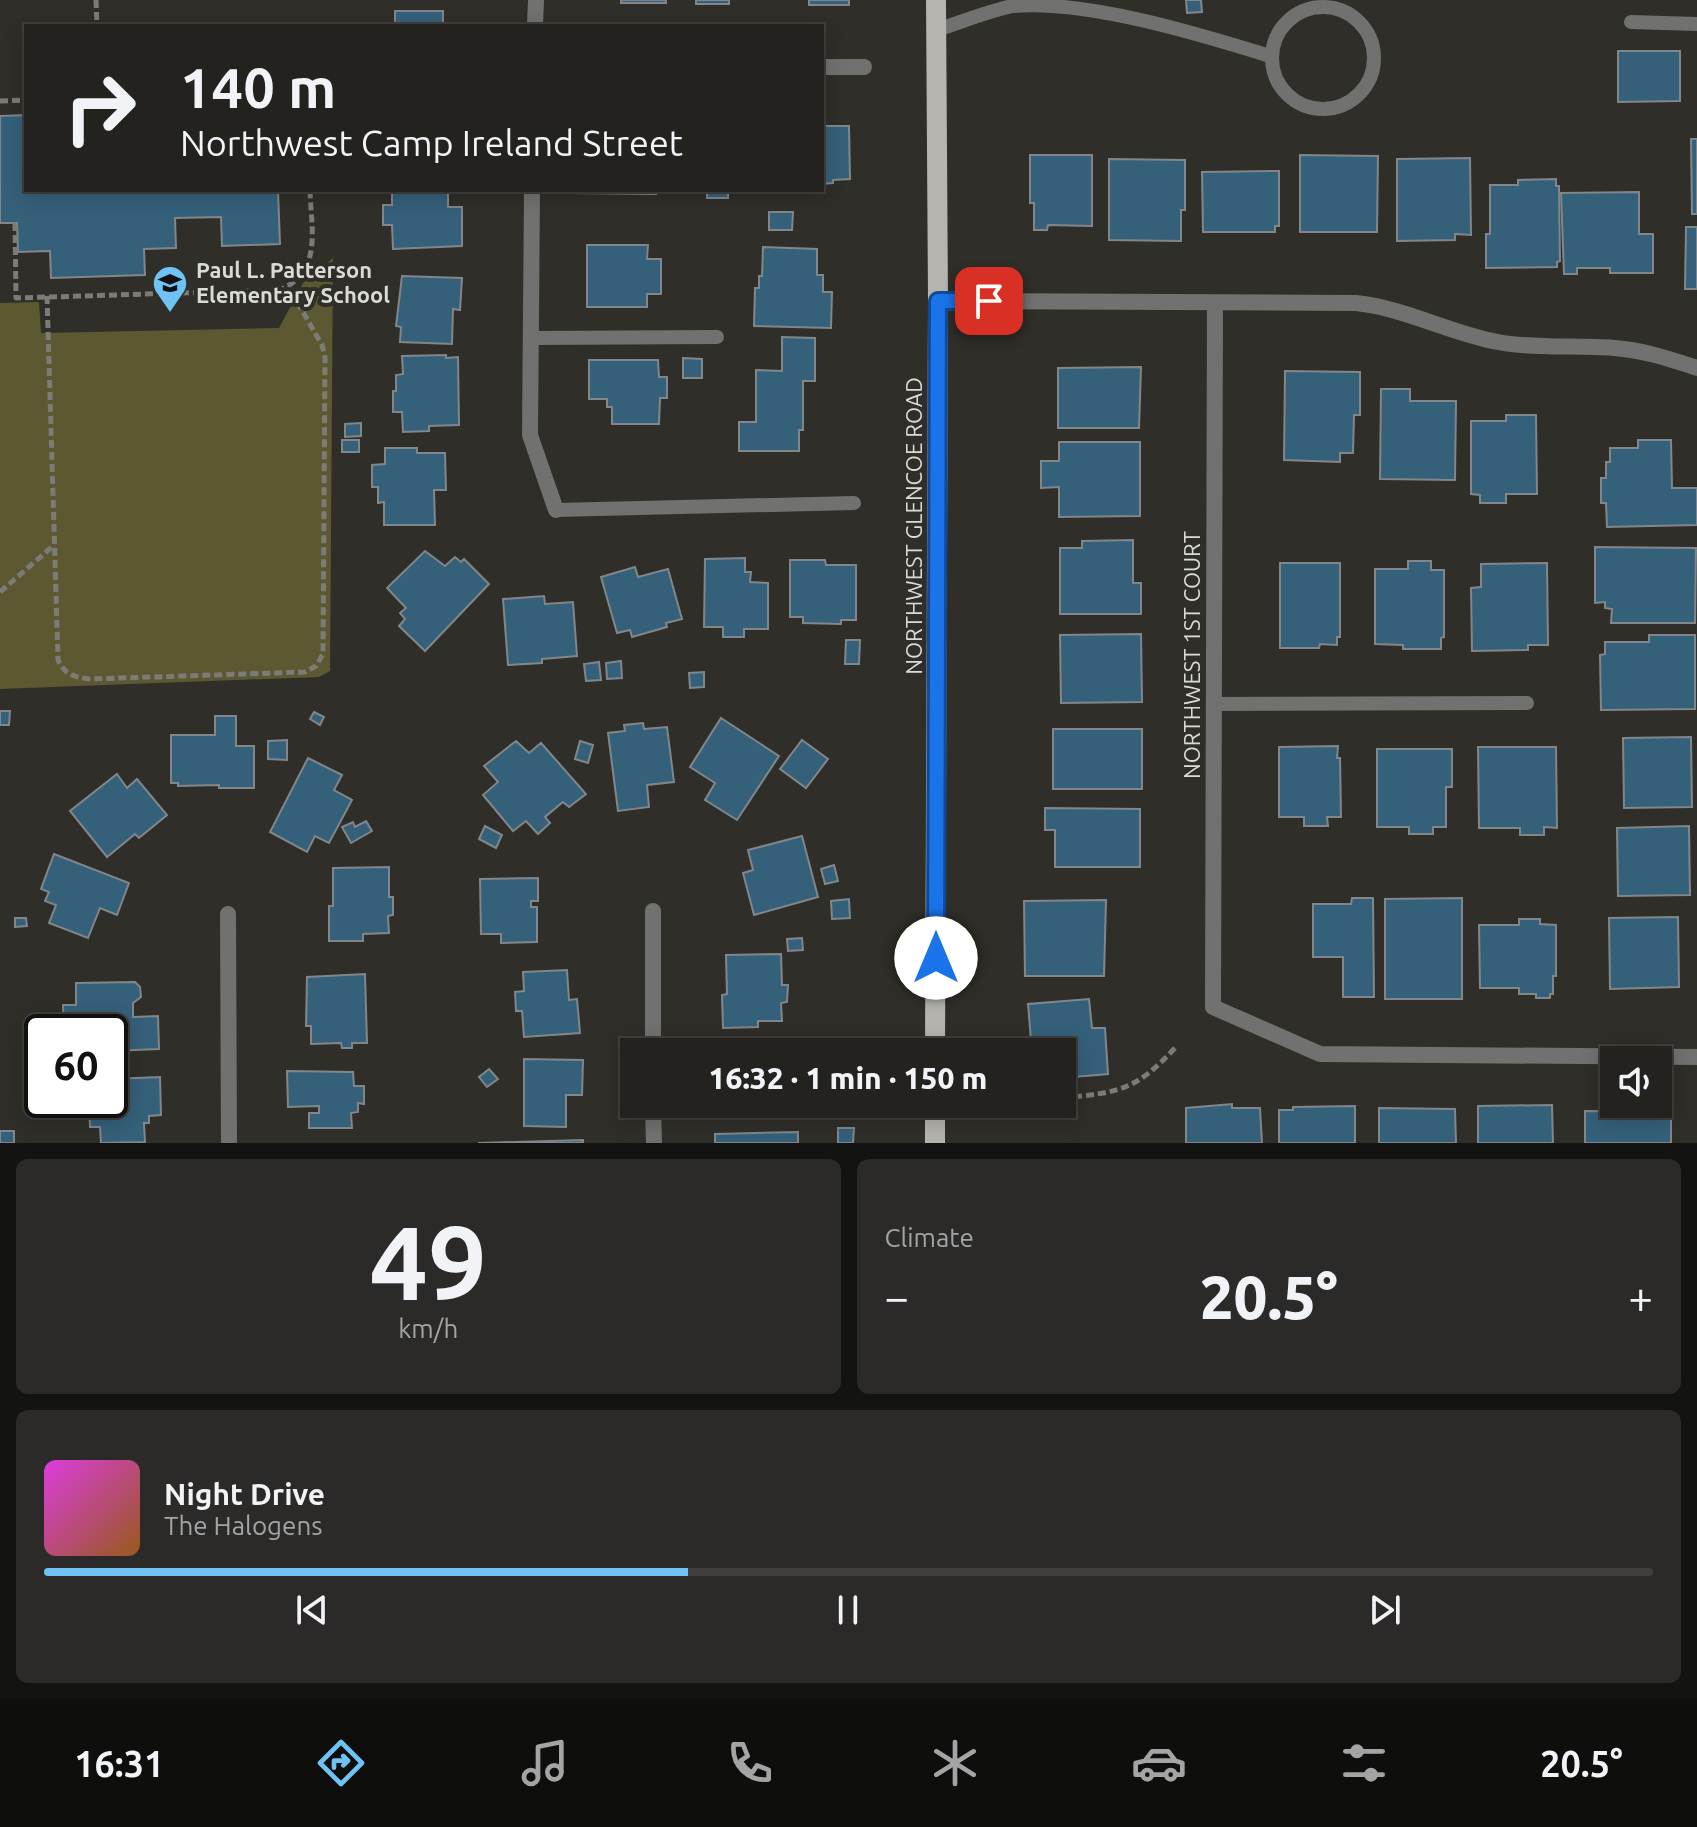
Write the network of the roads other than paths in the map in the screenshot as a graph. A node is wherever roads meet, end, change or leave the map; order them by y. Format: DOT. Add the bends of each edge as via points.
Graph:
graph roads {
  1 [pos="536,0"];
  2 [pos="936,0"];
  3 [pos="1631,22"];
  4 [pos="535,24"];
  5 [pos="1697,24"];
  6 [pos="937,30"];
  7 [pos="1270,56"];
  8 [pos="824,67"];
  9 [pos="864,67"];
  10 [pos="532,192"];
  11 [pos="938,301"];
  12 [pos="1215,303"];
  13 [pos="717,337"];
  14 [pos="531,338"];
  15 [pos="1697,368"];
  16 [pos="854,503"];
  17 [pos="556,510"];
  18 [pos="1527,703"];
  19 [pos="1214,704"];
  20 [pos="653,911"];
  21 [pos="228,914"];
  22 [pos="653,1038"];
  23 [pos="935,1038"];
  24 [pos="1697,1057"];
  25 [pos="653,1118"];
  26 [pos="935,1118"];
  27 [pos="229,1143"];
  28 [pos="654,1143"];
  29 [pos="935,1143"];
  1 -- 4 [label="street"];
  2 -- 6 [label="main road, NORTHWEST GLENCOE ROAD"];
  3 -- 5 [label="lane"];
  6 -- 7 [label="lane" via="1014,5 1065,3 1168,24"];
  6 -- 11 [label="main road, NORTHWEST GLENCOE ROAD"];
  7 -- 7 [label="lane" via="1278,84 1299,105 1328,110 1355,99 1372,74 1373,45 1358,20 1332,6 1302,9 1279,28"];
  8 -- 9 [label="street"];
  10 -- 14 [label="street"];
  11 -- 12 [label="street"];
  11 -- 23 [label="main road, NORTHWEST GLENCOE ROAD"];
  12 -- 15 [label="street" via="1377,305 1502,343 1617,348"];
  12 -- 19 [label="street, NORTHWEST 1ST COURT"];
  13 -- 14 [label="lane"];
  14 -- 17 [label="street" via="530,435"];
  16 -- 17 [label="lane"];
  18 -- 19 [label="lane"];
  19 -- 24 [label="street, NORTHWEST 1ST COURT" via="1213,1007 1320,1054"];
  20 -- 22 [label="street"];
  21 -- 27 [label="street"];
  25 -- 28 [label="street"];
  26 -- 29 [label="main road"];
}
